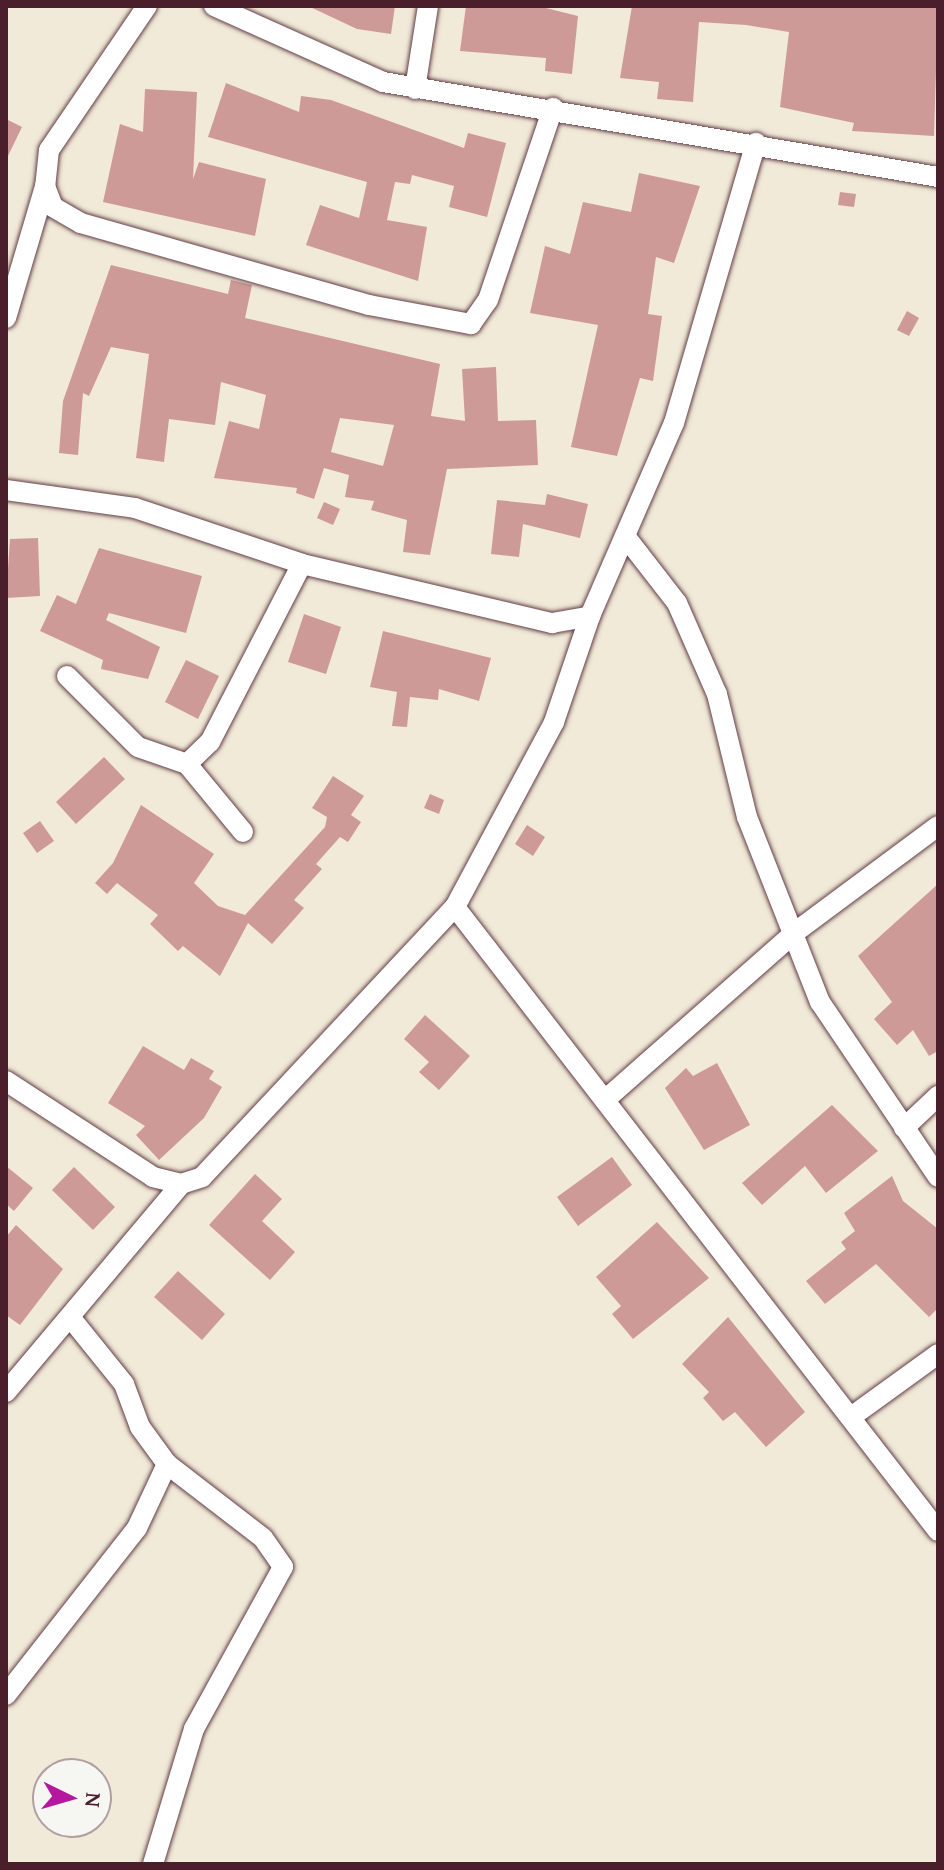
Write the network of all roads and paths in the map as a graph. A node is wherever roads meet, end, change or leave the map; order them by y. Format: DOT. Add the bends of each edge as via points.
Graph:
graph roads {
  1 [pos="147,6"];
  2 [pos="214,6"];
  3 [pos="428,6"];
  4 [pos="415,89"];
  5 [pos="553,108"];
  6 [pos="756,143"];
  7 [pos="938,177"];
  8 [pos="45,186"];
  9 [pos="6,318"];
  10 [pos="6,490"];
  11 [pos="625,536"];
  12 [pos="302,564"];
  13 [pos="590,616"];
  14 [pos="67,676"];
  15 [pos="187,764"];
  16 [pos="938,826"];
  17 [pos="243,832"];
  18 [pos="455,907"];
  19 [pos="794,933"];
  20 [pos="6,1081"];
  21 [pos="938,1096"];
  22 [pos="606,1099"];
  23 [pos="904,1128"];
  24 [pos="938,1177"];
  25 [pos="181,1184"];
  26 [pos="70,1317"];
  27 [pos="938,1354"];
  28 [pos="6,1392"];
  29 [pos="851,1417"];
  30 [pos="167,1464"];
  31 [pos="938,1531"];
  32 [pos="6,1695"];
  33 [pos="158,1862"];
  1 -- 8 [label="street" via="49,150"];
  2 -- 4 [label="street" via="323,60"];
  3 -- 4 [label="street"];
  4 -- 5 [label="street"];
  5 -- 6 [label="street"];
  5 -- 8 [label="street" via="488,300 471,324 369,305 81,223 53,207"];
  6 -- 7 [label="street"];
  6 -- 11 [label="street" via="674,423"];
  8 -- 9 [label="street"];
  10 -- 12 [label="street" via="135,508"];
  11 -- 13 [label="street"];
  11 -- 19 [label="street" via="677,603 717,694 740,797"];
  12 -- 13 [label="street" via="552,623"];
  12 -- 15 [label="street" via="210,742"];
  13 -- 18 [label="street" via="554,722"];
  14 -- 15 [label="street" via="138,747"];
  15 -- 17 [label="street"];
  16 -- 19 [label="street"];
  18 -- 22 [label="street"];
  18 -- 25 [label="street" via="221,1159"];
  19 -- 22 [label="street"];
  19 -- 23 [label="street" via="820,1002"];
  20 -- 25 [label="street" via="153,1177"];
  21 -- 23 [label="street"];
  22 -- 29 [label="street"];
  23 -- 24 [label="street"];
  25 -- 26 [label="street"];
  26 -- 28 [label="street"];
  26 -- 30 [label="street" via="124,1384 140,1427"];
  27 -- 29 [label="street"];
  29 -- 31 [label="street"];
  30 -- 32 [label="street" via="137,1528"];
  30 -- 33 [label="street" via="263,1538 283,1567 194,1729"];
}
